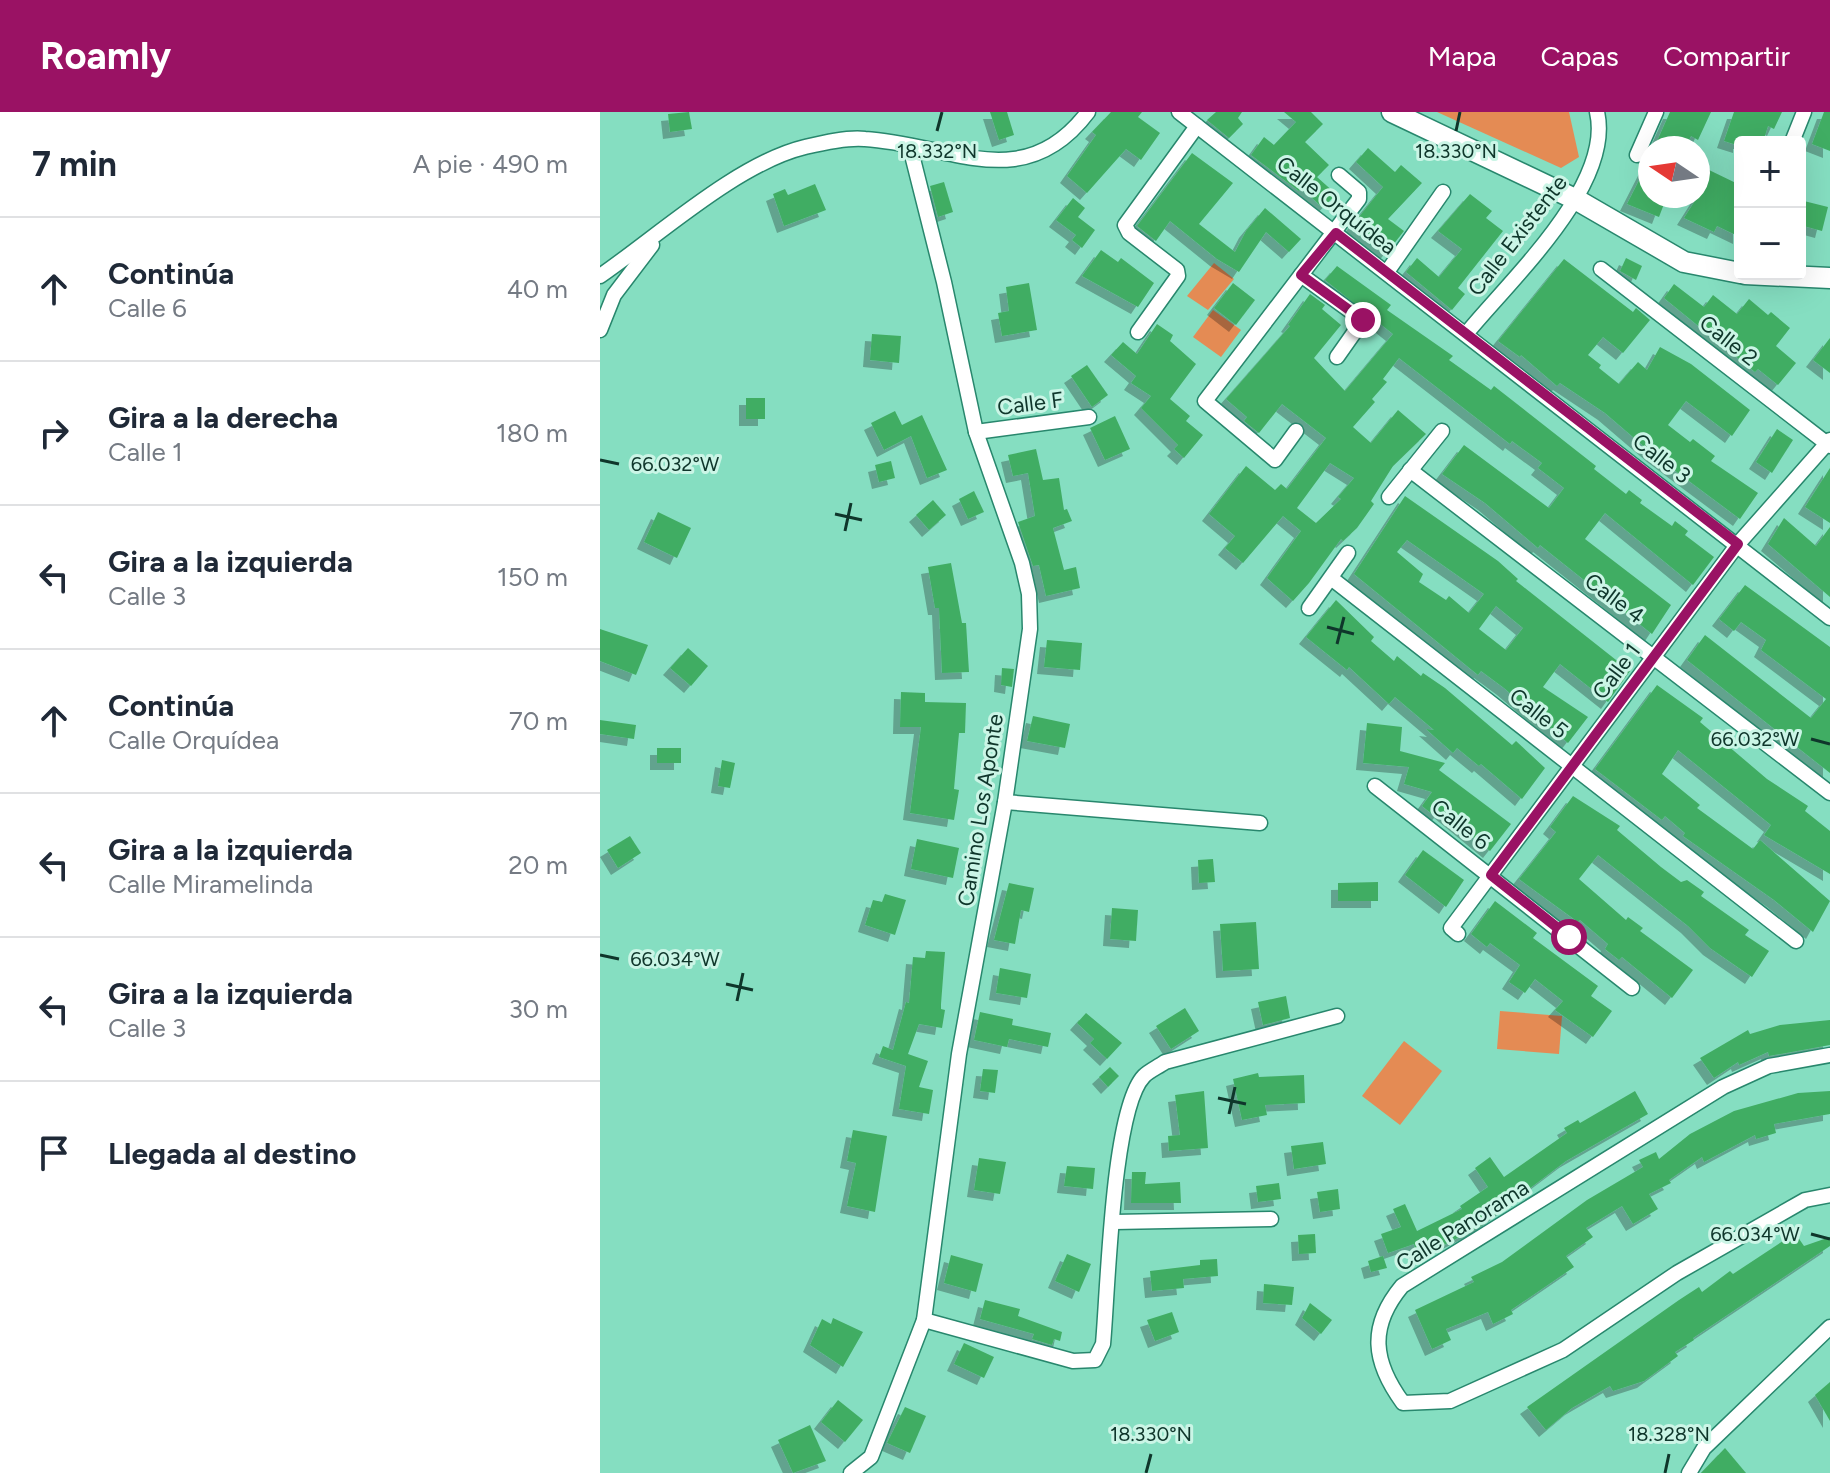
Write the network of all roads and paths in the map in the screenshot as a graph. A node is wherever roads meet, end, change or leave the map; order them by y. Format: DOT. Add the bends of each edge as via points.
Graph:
graph roads {
  1 [pos="1088,112"];
  2 [pos="1179,112"];
  3 [pos="1392,112"];
  4 [pos="1597,112"];
  5 [pos="1656,112"];
  6 [pos="1804,112"];
  7 [pos="1197,126"];
  8 [pos="1794,136"];
  9 [pos="910,147"];
  10 [pos="1637,155"];
  11 [pos="1339,175"];
  12 [pos="1443,192"];
  13 [pos="1577,200"];
  14 [pos="663,232"];
  15 [pos="1336,233"];
  16 [pos="1601,269"];
  17 [pos="1387,272"];
  18 [pos="1734,272"];
  19 [pos="1301,275"];
  20 [pos="600,276"];
  21 [pos="1806,277"];
  22 [pos="1830,278"];
  23 [pos="600,330"];
  24 [pos="1138,332"];
  25 [pos="1466,334"];
  26 [pos="1337,357"];
  27 [pos="1089,417"];
  28 [pos="1296,431"];
  29 [pos="1442,431"];
  30 [pos="976,432"];
  31 [pos="1829,443"];
  32 [pos="1410,470"];
  33 [pos="1389,497"];
  34 [pos="1738,544"];
  35 [pos="1348,553"];
  36 [pos="1331,578"];
  37 [pos="1309,608"];
  38 [pos="1830,618"];
  39 [pos="1655,656"];
  40 [pos="1572,767"];
  41 [pos="1375,786"];
  42 [pos="1830,793"];
  43 [pos="1005,802"];
  44 [pos="1260,823"];
  45 [pos="1491,875"];
  46 [pos="1458,934"];
  47 [pos="1796,941"];
  48 [pos="1632,988"];
  49 [pos="1337,1016"];
  50 [pos="1830,1055"];
  51 [pos="1830,1195"];
  52 [pos="1271,1219"];
  53 [pos="1114,1222"];
  54 [pos="924,1320"];
  55 [pos="1830,1327"];
  56 [pos="851,1473"];
  57 [pos="1689,1473"];
  1 -- 9 [label="street" via="1045,153 1012,161"];
  2 -- 7 [label="street, Calle Orquídea"];
  3 -- 13 [label="street"];
  4 -- 13 [label="street, Calle Existente" via="1596,163"];
  5 -- 10 [label="street"];
  6 -- 8 [label="street"];
  7 -- 15 [label="street, Calle Orquídea"];
  7 -- 24 [label="street" via="1125,225 1177,270 1176,281"];
  9 -- 14 [label="street" via="863,138 803,148 722,187"];
  9 -- 30 [label="street, Camino Los Aponte"];
  11 -- 15 [label="street" via="1359,192 1359,199"];
  12 -- 17 [label="street"];
  13 -- 18 [label="street" via="1684,262"];
  13 -- 25 [label="street, Calle Existente"];
  14 -- 20 [label="street"];
  14 -- 23 [label="street" via="614,295"];
  15 -- 17 [label="street, Calle Orquídea"];
  15 -- 19 [label="street"];
  16 -- 31 [label="street, Calle 2"];
  17 -- 25 [label="street, Calle Orquídea"];
  19 -- 26 [label="street" via="1363,320"];
  19 -- 28 [label="street" via="1205,401 1275,460"];
  21 -- 22 [label="street"];
  25 -- 34 [label="street, Calle 3"];
  27 -- 30 [label="street, Calle F"];
  29 -- 32 [label="street"];
  30 -- 43 [label="street, Camino Los Aponte" via="1029,594 1030,629"];
  31 -- 34 [label="street, Calle 1"];
  32 -- 33 [label="street"];
  32 -- 39 [label="street, Calle 4"];
  34 -- 38 [label="street, Calle 3"];
  34 -- 39 [label="street, Calle 1"];
  35 -- 36 [label="street"];
  36 -- 37 [label="street"];
  36 -- 40 [label="street, Calle 5"];
  39 -- 40 [label="street, Calle 1"];
  39 -- 42 [label="street, Calle 4"];
  40 -- 45 [label="street, Calle 1"];
  40 -- 47 [label="street, Calle 5"];
  41 -- 45 [label="street, Calle 6"];
  43 -- 44 [label="street"];
  43 -- 54 [label="street, Camino Los Aponte" via="959,1054"];
  45 -- 46 [label="street, Calle 1" via="1451,928"];
  45 -- 48 [label="street, Calle 6"];
  49 -- 53 [label="street" via="1165,1062 1143,1077 1130,1101 1120,1151"];
  50 -- 51 [label="street, Calle Panorama" via="1769,1066 1723,1087 1402,1286 1379,1321 1385,1379 1403,1403 1450,1401 1563,1350 1677,1273 1805,1200"];
  52 -- 53 [label="street"];
  53 -- 54 [label="street" via="1103,1344 1095,1360 1073,1361"];
  54 -- 56 [label="street, Camino Los Aponte" via="871,1457"];
  55 -- 57 [label="street" via="1704,1448"];
}
